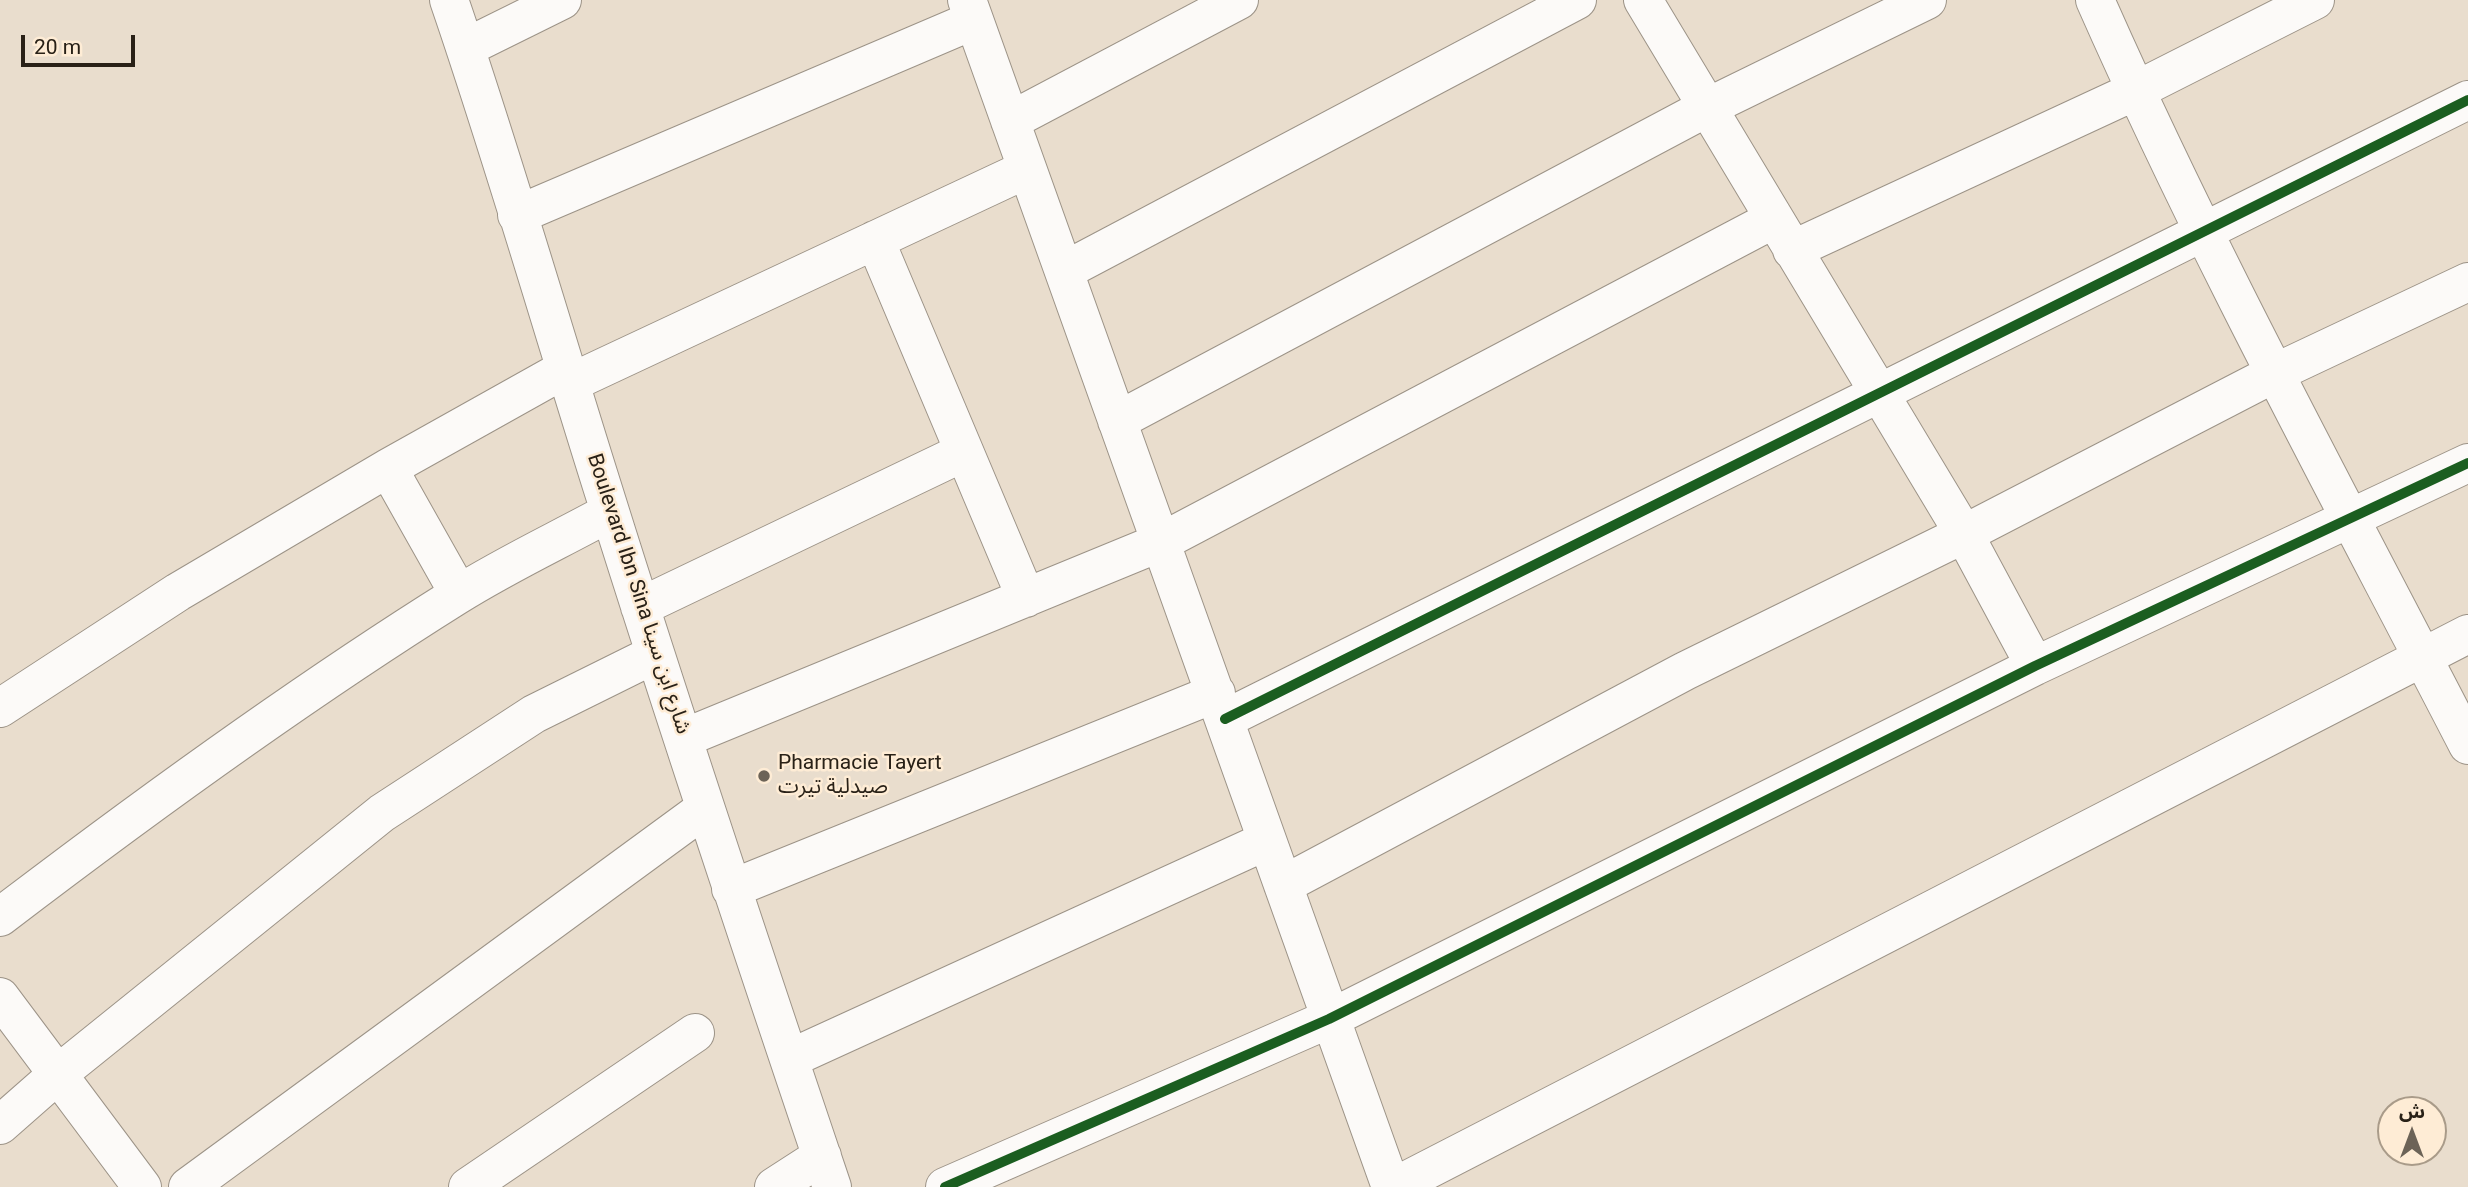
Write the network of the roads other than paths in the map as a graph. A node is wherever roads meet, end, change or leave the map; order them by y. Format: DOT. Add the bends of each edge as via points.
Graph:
graph roads {
  1 [pos="449,0"];
  2 [pos="562,0"];
  3 [pos="1239,0"];
  4 [pos="1577,0"];
  5 [pos="1643,0"];
  6 [pos="1927,0"];
  7 [pos="2095,0"];
  8 [pos="2315,0"];
  9 [pos="970,10"];
  10 [pos="465,48"];
  11 [pos="2135,91"];
  12 [pos="2468,100"];
  13 [pos="1708,107"];
  14 [pos="1010,121"];
  15 [pos="1027,169"];
  16 [pos="517,215"];
  17 [pos="2205,232"];
  18 [pos="1783,234"];
  19 [pos="875,240"];
  20 [pos="1063,271"];
  21 [pos="2468,282"];
  22 [pos="2277,372"];
  23 [pos="567,376"];
  24 [pos="1877,394"];
  25 [pos="1117,421"];
  26 [pos="964,452"];
  27 [pos="2468,463"];
  28 [pos="388,468"];
  29 [pos="610,512"];
  30 [pos="2352,519"];
  31 [pos="1964,534"];
  32 [pos="1161,542"];
  33 [pos="459,594"];
  34 [pos="1026,597"];
  35 [pos="640,607"];
  36 [pos="2468,634"];
  37 [pos="655,654"];
  38 [pos="2422,656"];
  39 [pos="2035,666"];
  40 [pos="1221,706"];
  41 [pos="0,708"];
  42 [pos="684,737"];
  43 [pos="2468,745"];
  44 [pos="704,809"];
  45 [pos="1266,841"];
  46 [pos="1283,885"];
  47 [pos="731,890"];
  48 [pos="0,917"];
  49 [pos="0,997"];
  50 [pos="1329,1019"];
  51 [pos="695,1033"];
  52 [pos="789,1059"];
  53 [pos="58,1074"];
  54 [pos="0,1125"];
  55 [pos="827,1172"];
  56 [pos="142,1187"];
  57 [pos="188,1187"];
  58 [pos="467,1187"];
  59 [pos="774,1187"];
  60 [pos="945,1187"];
  61 [pos="1392,1187"];
  1 -- 10 [label="street, Boulevard Ibn Sina شارع ابن سينا"];
  2 -- 10 [label="street"];
  3 -- 14 [label="street"];
  4 -- 20 [label="street"];
  5 -- 13 [label="street"];
  6 -- 13 [label="street"];
  7 -- 11 [label="street"];
  8 -- 11 [label="street"];
  9 -- 14 [label="street"];
  9 -- 16 [label="street"];
  10 -- 16 [label="street, Boulevard Ibn Sina شارع ابن سينا"];
  11 -- 17 [label="street"];
  11 -- 18 [label="street"];
  12 -- 17 [label="street"];
  13 -- 18 [label="street"];
  13 -- 25 [label="street"];
  14 -- 15 [label="street"];
  15 -- 19 [label="street"];
  15 -- 20 [label="street"];
  16 -- 23 [label="street, Boulevard Ibn Sina شارع ابن سينا"];
  17 -- 22 [label="street"];
  17 -- 24 [label="street"];
  18 -- 24 [label="street"];
  18 -- 32 [label="street"];
  19 -- 23 [label="street"];
  19 -- 26 [label="street"];
  20 -- 25 [label="street"];
  21 -- 22 [label="street"];
  22 -- 30 [label="street"];
  22 -- 31 [label="street"];
  23 -- 28 [label="street"];
  23 -- 29 [label="street, Boulevard Ibn Sina شارع ابن سينا"];
  24 -- 31 [label="street"];
  24 -- 40 [label="street"];
  25 -- 32 [label="street"];
  26 -- 34 [label="street"];
  26 -- 35 [label="street"];
  27 -- 30 [label="street"];
  28 -- 33 [label="street"];
  28 -- 41 [label="street" via="178,592"];
  29 -- 33 [label="street"];
  29 -- 35 [label="street, Boulevard Ibn Sina شارع ابن سينا"];
  30 -- 38 [label="street"];
  30 -- 39 [label="street"];
  31 -- 39 [label="street"];
  31 -- 46 [label="street" via="1685,671"];
  32 -- 34 [label="street"];
  32 -- 40 [label="street"];
  33 -- 48 [label="street" via="161,794"];
  34 -- 42 [label="street"];
  35 -- 37 [label="street, Boulevard Ibn Sina شارع ابن سينا"];
  36 -- 38 [label="street"];
  37 -- 42 [label="street, Boulevard Ibn Sina شارع ابن سينا"];
  37 -- 53 [label="street" via="534,714 382,813"];
  38 -- 43 [label="street"];
  38 -- 61 [label="street"];
  39 -- 50 [label="street"];
  40 -- 45 [label="street"];
  40 -- 47 [label="street"];
  42 -- 44 [label="street, Boulevard Ibn Sina شارع ابن سينا"];
  44 -- 47 [label="street, Boulevard Ibn Sina شارع ابن سينا"];
  44 -- 57 [label="street"];
  45 -- 46 [label="street"];
  45 -- 52 [label="street"];
  46 -- 50 [label="street"];
  47 -- 52 [label="street, Boulevard Ibn Sina شارع ابن سينا"];
  49 -- 53 [label="street"];
  50 -- 60 [label="street"];
  50 -- 61 [label="street"];
  51 -- 58 [label="street"];
  52 -- 55 [label="street, Boulevard Ibn Sina شارع ابن سينا"];
  53 -- 54 [label="street"];
  53 -- 56 [label="street"];
  55 -- 59 [label="street"];
}
